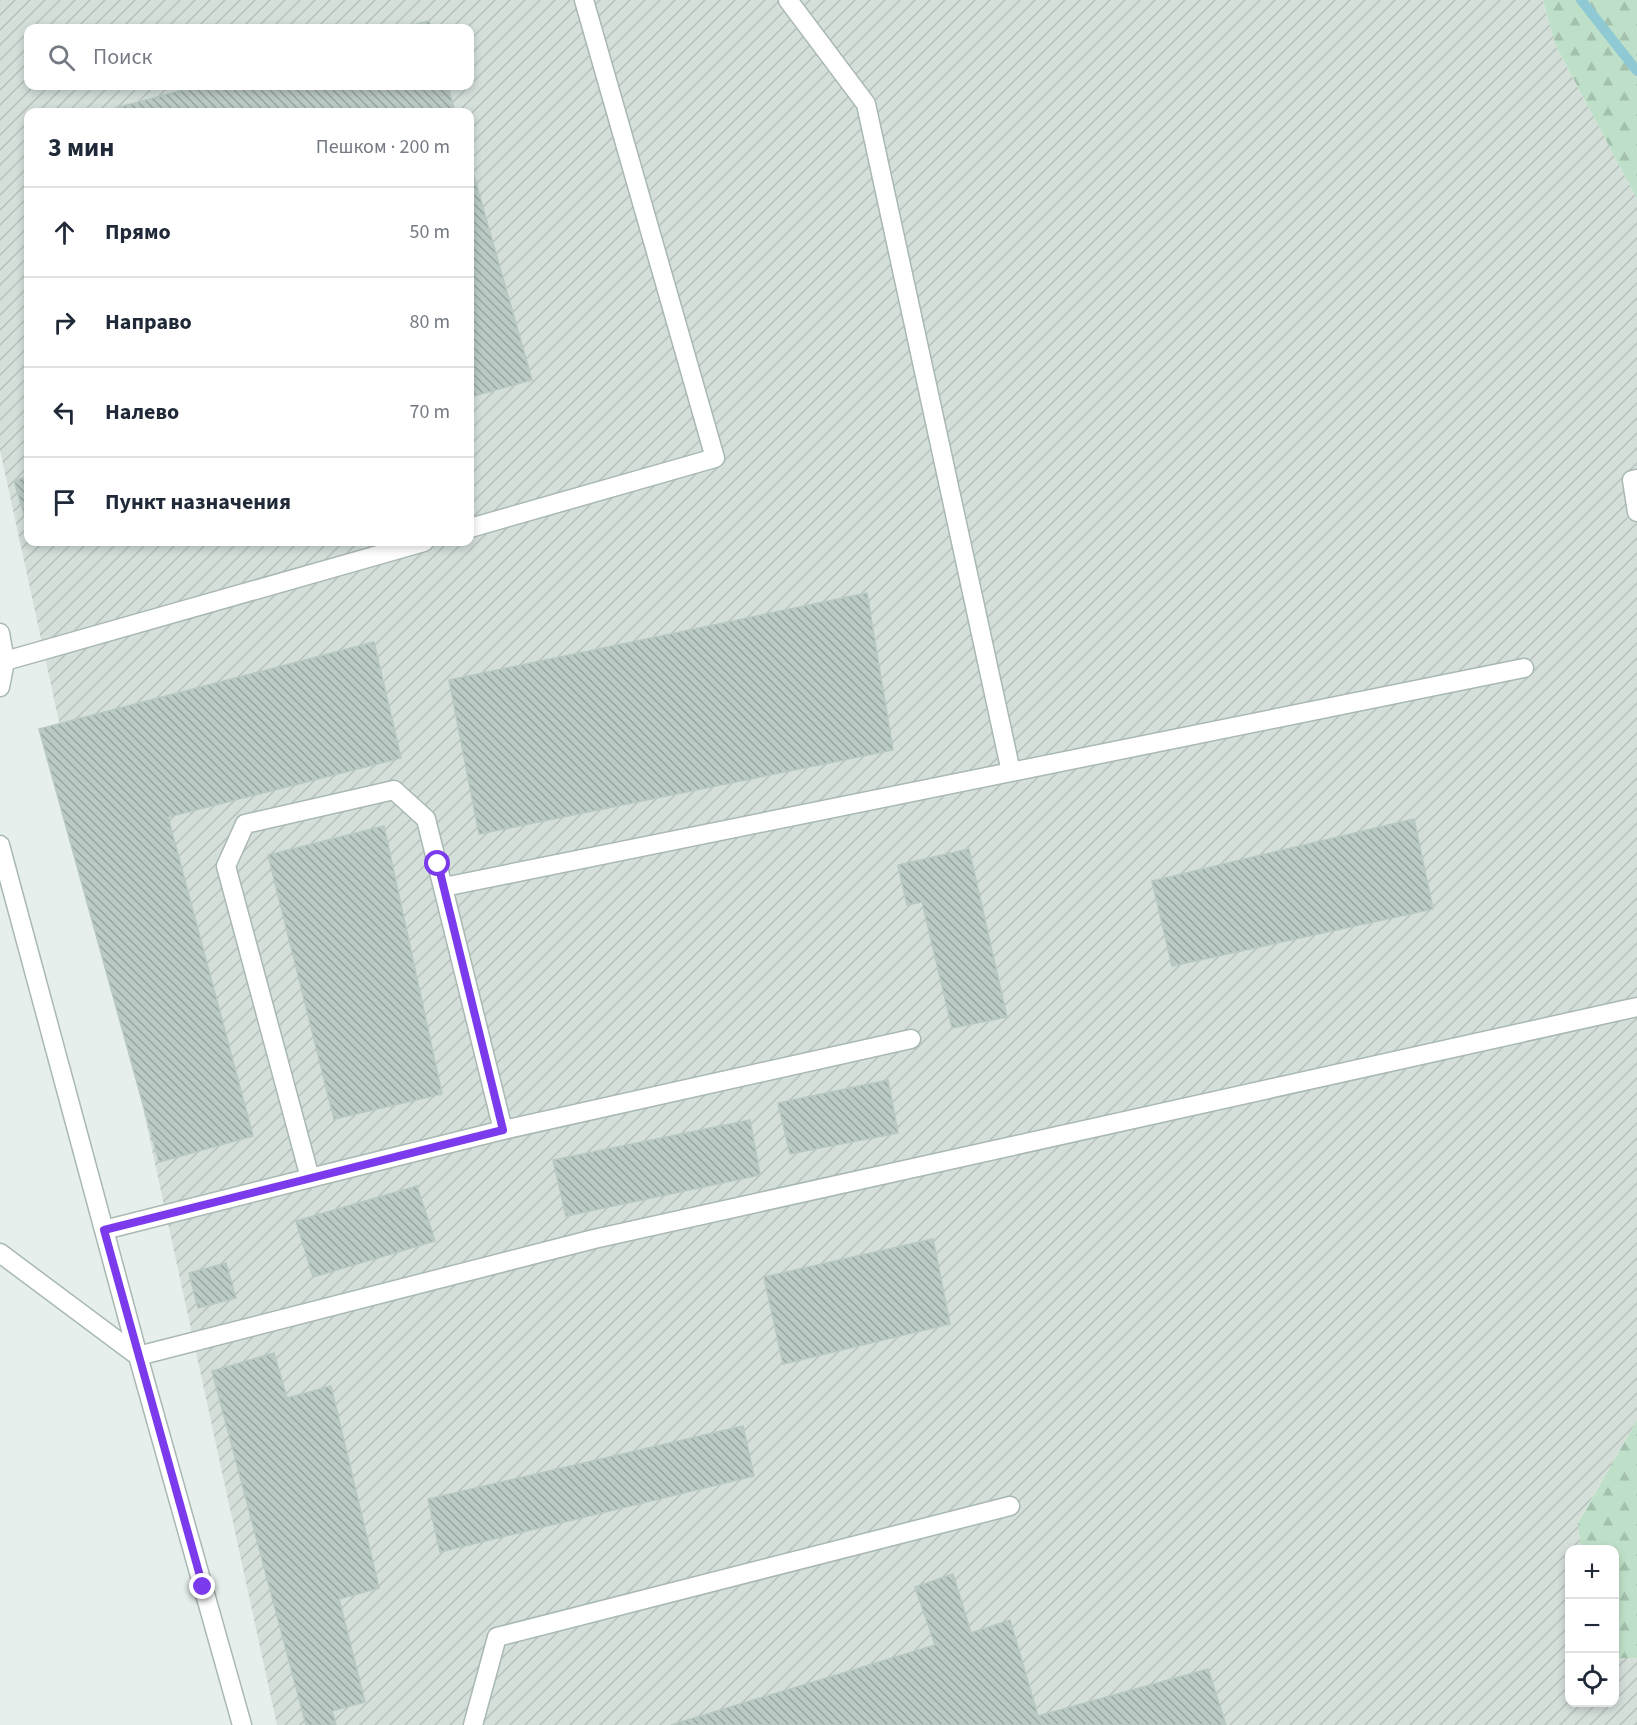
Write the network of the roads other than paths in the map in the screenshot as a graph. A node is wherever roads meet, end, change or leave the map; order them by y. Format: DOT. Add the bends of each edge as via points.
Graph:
graph roads {
  1 [pos="584,0"];
  2 [pos="788,0"];
  3 [pos="1637,479"];
  4 [pos="1637,512"];
  5 [pos="474,527"];
  6 [pos="410,546"];
  7 [pos="0,633"];
  8 [pos="5,661"];
  9 [pos="1524,668"];
  10 [pos="0,687"];
  11 [pos="1011,772"];
  12 [pos="0,845"];
  13 [pos="444,887"];
  14 [pos="1637,1006"];
  15 [pos="911,1039"];
  16 [pos="503,1130"];
  17 [pos="310,1178"];
  18 [pos="104,1230"];
  19 [pos="0,1253"];
  20 [pos="138,1356"];
  21 [pos="1010,1506"];
  22 [pos="242,1725"];
  23 [pos="473,1725"];
  1 -- 5 [label="lane" via="715,458"];
  2 -- 11 [label="lane" via="866,104"];
  3 -- 4 [label="lane" via="1632,480"];
  6 -- 8 [label="lane"];
  7 -- 8 [label="lane"];
  8 -- 10 [label="lane"];
  9 -- 11 [label="lane"];
  11 -- 13 [label="lane"];
  12 -- 18 [label="lane"];
  13 -- 16 [label="lane"];
  13 -- 17 [label="lane" via="426,819 394,790 245,824 226,866"];
  14 -- 20 [label="lane" via="594,1239"];
  15 -- 16 [label="lane"];
  16 -- 17 [label="lane"];
  17 -- 18 [label="lane"];
  18 -- 20 [label="lane"];
  19 -- 20 [label="lane"];
  20 -- 22 [label="lane"];
  21 -- 23 [label="lane" via="497,1637"];
}
